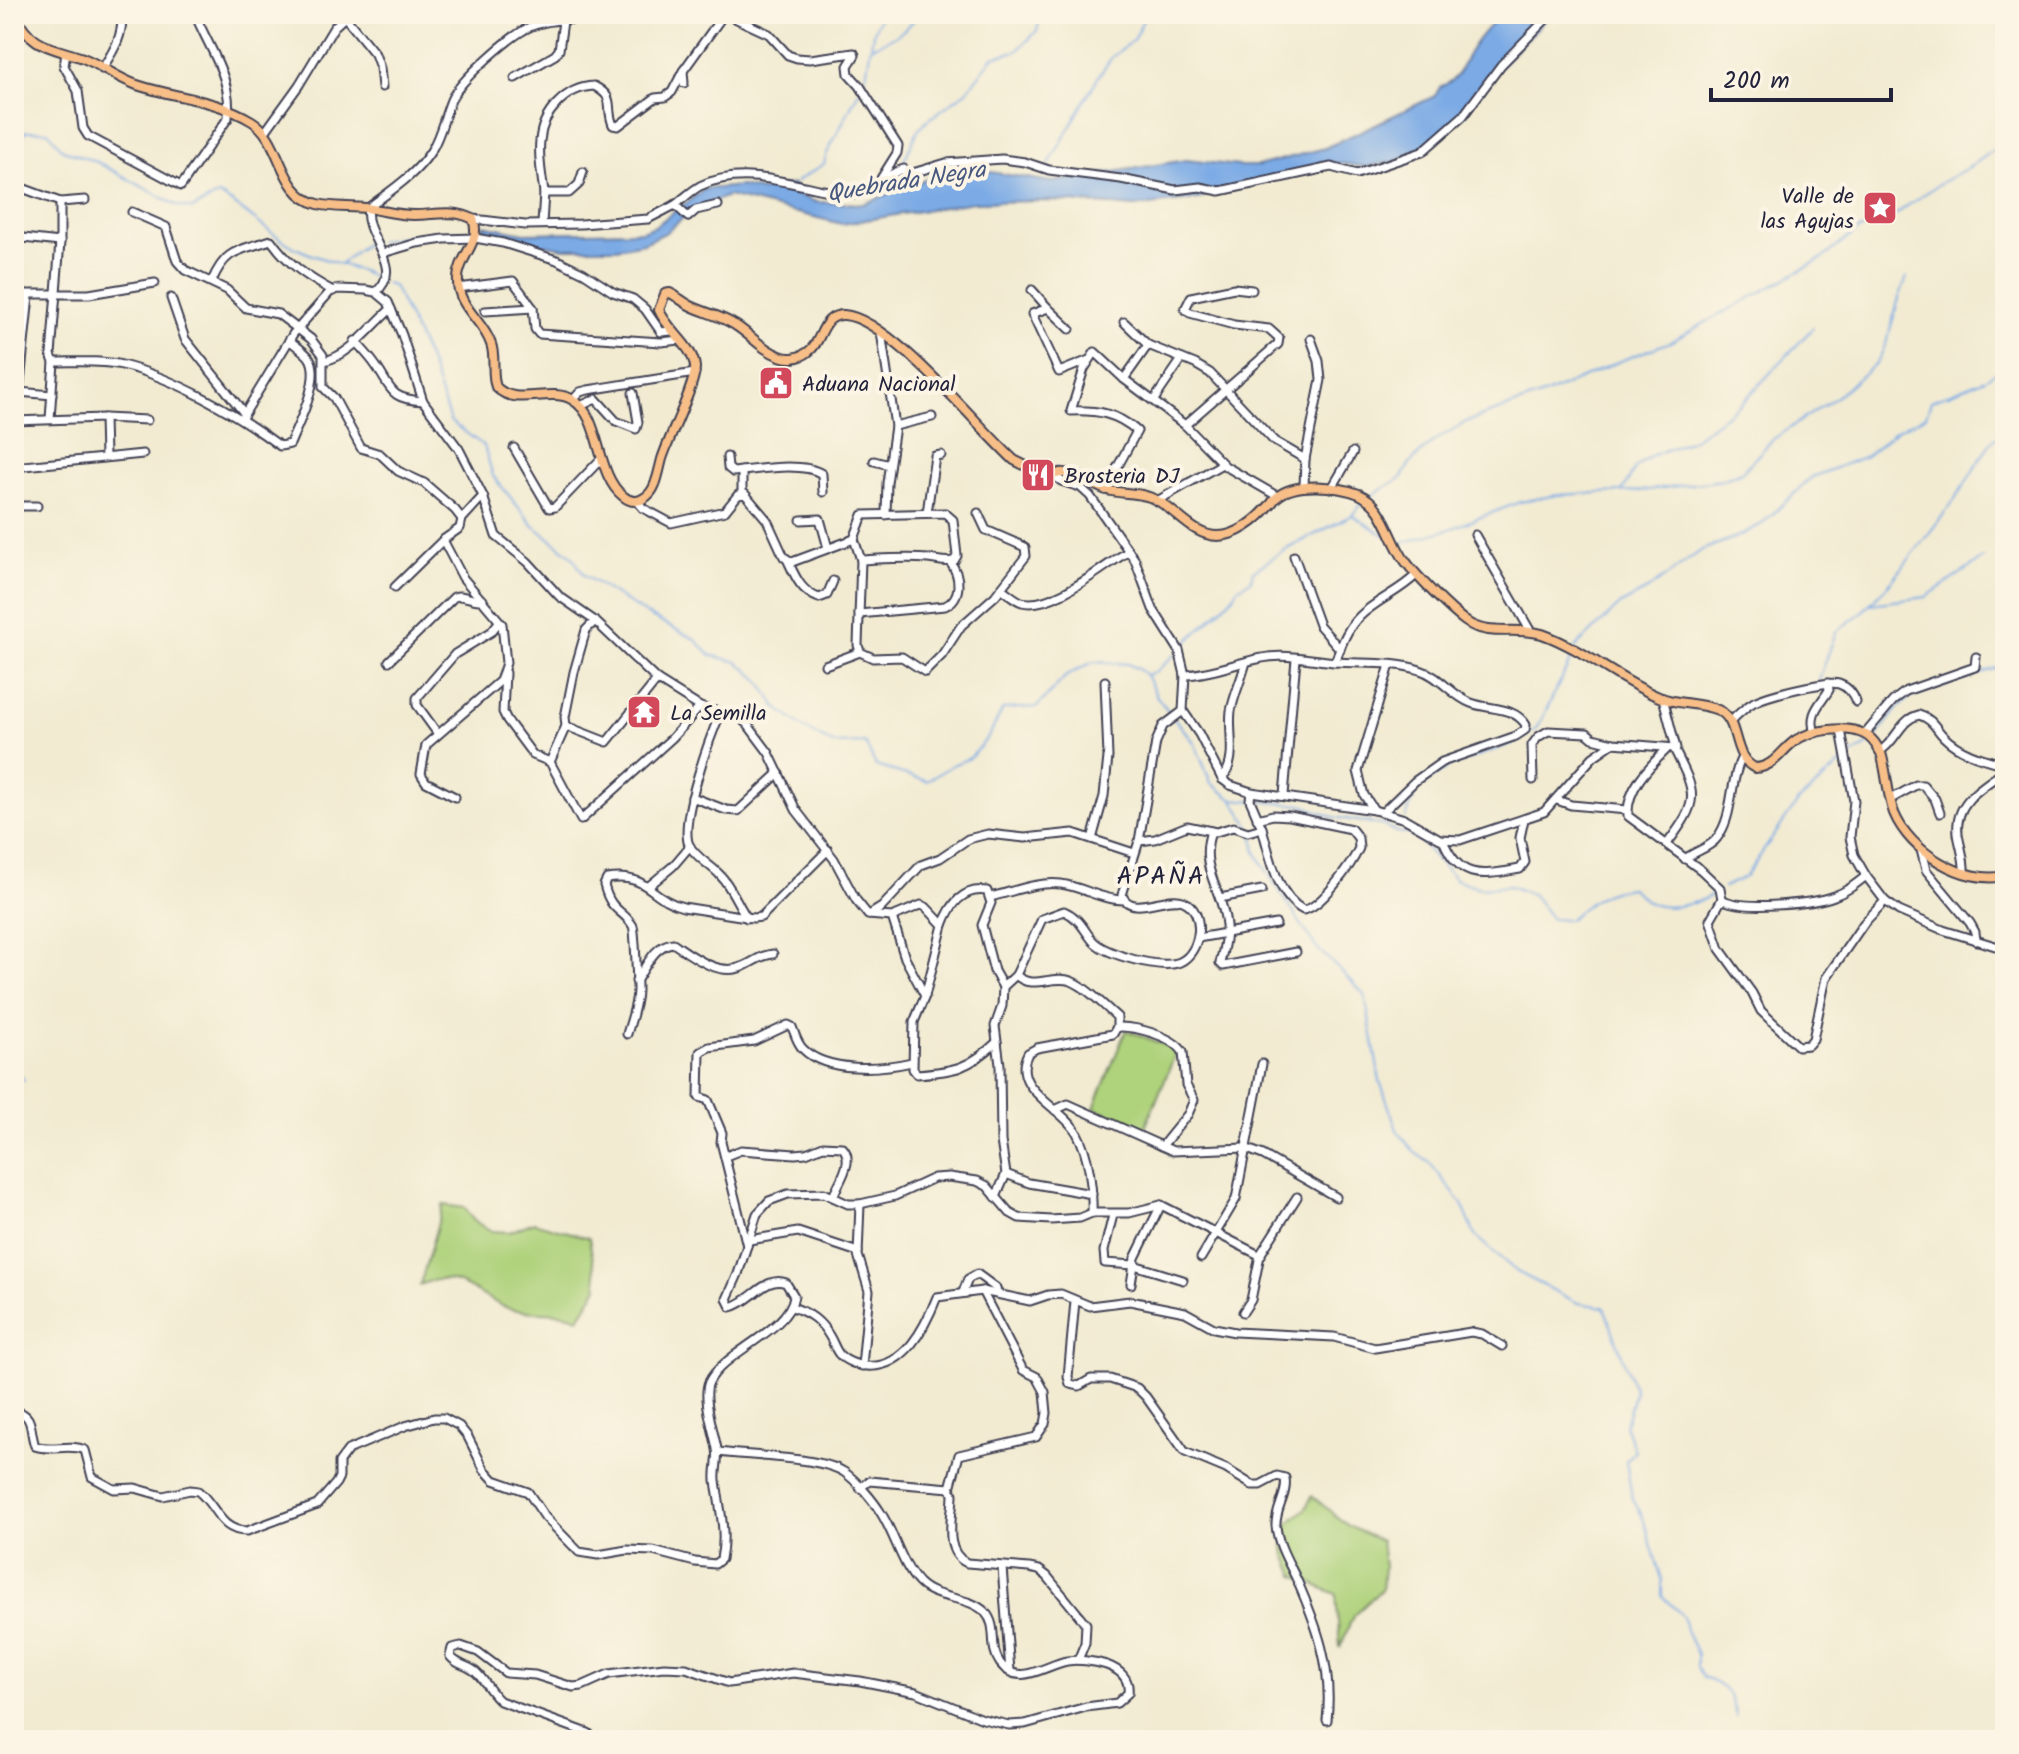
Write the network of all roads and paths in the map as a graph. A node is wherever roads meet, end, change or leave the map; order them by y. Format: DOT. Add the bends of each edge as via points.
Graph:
graph roads {
  1 [pos="15,14"];
  2 [pos="122,14"];
  3 [pos="195,14"];
  4 [pos="622,14"];
  5 [pos="725,14"];
  6 [pos="1551,14"];
  7 [pos="347,15"];
  8 [pos="564,17"];
  9 [pos="18,32"];
  10 [pos="66,53"];
  11 [pos="102,69"];
  12 [pos="683,71"];
  13 [pos="515,78"];
  14 [pos="684,83"];
  15 [pos="382,87"];
  16 [pos="229,109"];
  17 [pos="265,132"];
  18 [pos="583,172"];
  19 [pos="881,183"];
  20 [pos="14,185"];
  21 [pos="544,193"];
  22 [pos="85,200"];
  23 [pos="60,202"];
  24 [pos="718,205"];
  25 [pos="677,206"];
  26 [pos="368,208"];
  27 [pos="132,212"];
  28 [pos="542,224"];
  29 [pos="475,229"];
  30 [pos="14,237"];
  31 [pos="60,242"];
  32 [pos="382,250"];
  33 [pos="212,281"];
  34 [pos="155,283"];
  35 [pos="458,288"];
  36 [pos="380,289"];
  37 [pos="1032,290"];
  38 [pos="1252,290"];
  39 [pos="333,291"];
  40 [pos="14,294"];
  41 [pos="56,295"];
  42 [pos="29,296"];
  43 [pos="171,298"];
  44 [pos="533,308"];
  45 [pos="1048,308"];
  46 [pos="391,309"];
  47 [pos="485,311"];
  48 [pos="1124,322"];
  49 [pos="298,328"];
  50 [pos="1070,329"];
  51 [pos="671,331"];
  52 [pos="881,332"];
  53 [pos="1311,339"];
  54 [pos="289,340"];
  55 [pos="680,340"];
  56 [pos="355,341"];
  57 [pos="1148,345"];
  58 [pos="1182,359"];
  59 [pos="1089,360"];
  60 [pos="324,361"];
  61 [pos="54,362"];
  62 [pos="695,373"];
  63 [pos="1124,379"];
  64 [pos="1225,391"];
  65 [pos="19,392"];
  66 [pos="633,393"];
  67 [pos="52,395"];
  68 [pos="1154,400"];
  69 [pos="423,401"];
  70 [pos="577,403"];
  71 [pos="243,416"];
  72 [pos="932,417"];
  73 [pos="104,418"];
  74 [pos="50,419"];
  75 [pos="147,420"];
  76 [pos="15,421"];
  77 [pos="1185,425"];
  78 [pos="895,426"];
  79 [pos="514,448"];
  80 [pos="1353,452"];
  81 [pos="143,454"];
  82 [pos="941,455"];
  83 [pos="105,457"];
  84 [pos="727,457"];
  85 [pos="601,459"];
  86 [pos="1305,459"];
  87 [pos="874,461"];
  88 [pos="1222,464"];
  89 [pos="889,465"];
  90 [pos="14,467"];
  91 [pos="742,471"];
  92 [pos="1052,474"];
  93 [pos="1304,487"];
  94 [pos="1332,488"];
  95 [pos="1105,490"];
  96 [pos="823,492"];
  97 [pos="742,493"];
  98 [pos="483,496"];
  99 [pos="1277,496"];
  100 [pos="1157,501"];
  101 [pos="638,502"];
  102 [pos="14,506"];
  103 [pos="37,506"];
  104 [pos="927,513"];
  105 [pos="978,513"];
  106 [pos="886,515"];
  107 [pos="462,519"];
  108 [pos="801,520"];
  109 [pos="1475,535"];
  110 [pos="854,539"];
  111 [pos="443,540"];
  112 [pos="828,548"];
  113 [pos="1129,551"];
  114 [pos="1294,556"];
  115 [pos="861,560"];
  116 [pos="788,561"];
  117 [pos="950,562"];
  118 [pos="1416,575"];
  119 [pos="833,581"];
  120 [pos="395,587"];
  121 [pos="1001,588"];
  122 [pos="483,600"];
  123 [pos="859,614"];
  124 [pos="595,621"];
  125 [pos="499,622"];
  126 [pos="1531,632"];
  127 [pos="1340,649"];
  128 [pos="860,652"];
  129 [pos="1976,657"];
  130 [pos="1296,659"];
  131 [pos="389,661"];
  132 [pos="1246,662"];
  133 [pos="1335,662"];
  134 [pos="825,665"];
  135 [pos="1390,665"];
  136 [pos="505,673"];
  137 [pos="1185,675"];
  138 [pos="657,680"];
  139 [pos="1105,681"];
  140 [pos="1828,683"];
  141 [pos="1663,698"];
  142 [pos="1856,702"];
  143 [pos="700,707"];
  144 [pos="1183,711"];
  145 [pos="721,712"];
  146 [pos="1730,722"];
  147 [pos="566,726"];
  148 [pos="1841,730"];
  149 [pos="1815,733"];
  150 [pos="438,734"];
  151 [pos="1866,735"];
  152 [pos="1613,743"];
  153 [pos="1878,747"];
  154 [pos="1671,749"];
  155 [pos="1741,759"];
  156 [pos="550,762"];
  157 [pos="2005,765"];
  158 [pos="2005,771"];
  159 [pos="779,773"];
  160 [pos="1222,779"];
  161 [pos="1533,780"];
  162 [pos="1251,792"];
  163 [pos="1284,795"];
  164 [pos="455,797"];
  165 [pos="692,797"];
  166 [pos="1891,799"];
  167 [pos="1557,800"];
  168 [pos="1627,810"];
  169 [pos="1378,811"];
  170 [pos="1940,813"];
  171 [pos="1257,819"];
  172 [pos="1524,819"];
  173 [pos="1260,829"];
  174 [pos="1211,831"];
  175 [pos="1092,839"];
  176 [pos="1443,840"];
  177 [pos="1139,841"];
  178 [pos="1667,844"];
  179 [pos="690,846"];
  180 [pos="828,850"];
  181 [pos="1921,850"];
  182 [pos="1134,853"];
  183 [pos="1685,859"];
  184 [pos="1964,872"];
  185 [pos="1866,876"];
  186 [pos="2005,876"];
  187 [pos="649,886"];
  188 [pos="1262,890"];
  189 [pos="990,897"];
  190 [pos="1220,898"];
  191 [pos="1722,899"];
  192 [pos="1123,900"];
  193 [pos="1885,901"];
  194 [pos="868,915"];
  195 [pos="892,917"];
  196 [pos="747,918"];
  197 [pos="1276,924"];
  198 [pos="943,925"];
  199 [pos="1226,933"];
  200 [pos="1198,938"];
  201 [pos="1976,941"];
  202 [pos="2005,949"];
  203 [pos="1296,952"];
  204 [pos="773,954"];
  205 [pos="1016,975"];
  206 [pos="636,981"];
  207 [pos="1003,987"];
  208 [pos="925,996"];
  209 [pos="1117,1027"];
  210 [pos="627,1034"];
  211 [pos="997,1042"];
  212 [pos="912,1062"];
  213 [pos="1262,1064"];
  214 [pos="1055,1110"];
  215 [pos="1162,1146"];
  216 [pos="1245,1148"];
  217 [pos="726,1156"];
  218 [pos="1006,1174"];
  219 [pos="1092,1194"];
  220 [pos="833,1197"];
  221 [pos="996,1197"];
  222 [pos="1297,1197"];
  223 [pos="1336,1197"];
  224 [pos="860,1204"];
  225 [pos="1161,1205"];
  226 [pos="1092,1213"];
  227 [pos="1113,1215"];
  228 [pos="1216,1232"];
  229 [pos="748,1244"];
  230 [pos="858,1252"];
  231 [pos="1261,1256"];
  232 [pos="1201,1258"];
  233 [pos="1134,1265"];
  234 [pos="1183,1280"];
  235 [pos="1131,1284"];
  236 [pos="982,1291"];
  237 [pos="963,1292"];
  238 [pos="997,1294"];
  239 [pos="1075,1301"];
  240 [pos="792,1307"];
  241 [pos="1243,1312"];
  242 [pos="1502,1346"];
  243 [pos="862,1366"];
  244 [pos="14,1411"];
  245 [pos="718,1452"];
  246 [pos="860,1488"];
  247 [pos="950,1488"];
  248 [pos="1002,1567"];
  249 [pos="1078,1660"];
  250 [pos="1010,1671"];
  251 [pos="1327,1720"];
  252 [pos="595,1740"];
  1 -- 9 [label="main road"];
  2 -- 11 [label="street" via="122,35"];
  3 -- 16 [label="street" via="226,77"];
  4 -- 8 [label="street"];
  5 -- 12 [label="street"];
  5 -- 19 [label="street" via="769,34 797,58 854,53 849,74 898,146"];
  6 -- 19 [label="street" via="1501,65 1463,116 1422,152 1357,174 1331,167 1220,191 1175,190 1002,159 946,163 906,175 904,169 889,173"];
  7 -- 15 [label="street" via="375,54"];
  7 -- 17 [label="street"];
  8 -- 13 [label="street" via="555,55"];
  8 -- 26 [label="street" via="530,27 475,69 452,99 441,131 420,165"];
  9 -- 10 [label="main road"];
  10 -- 11 [label="main road"];
  10 -- 16 [label="street" via="64,66 78,91 88,136 181,186"];
  11 -- 16 [label="main road" via="135,84"];
  12 -- 14 [label="street"];
  12 -- 21 [label="street" via="672,92 618,126 610,119 606,93 594,86 560,100 540,135"];
  16 -- 17 [label="main road"];
  17 -- 26 [label="main road" via="288,180 306,199"];
  18 -- 21 [label="street" via="569,193"];
  19 -- 25 [label="street" via="853,195 746,176 699,187"];
  20 -- 23 [label="street"];
  21 -- 28 [label="street"];
  22 -- 23 [label="street"];
  23 -- 31 [label="street"];
  24 -- 25 [label="street" via="688,217"];
  25 -- 28 [label="street" via="648,219"];
  26 -- 29 [label="main road" via="391,214 465,214"];
  26 -- 32 [label="street" via="366,217"];
  27 -- 33 [label="street" via="166,227 177,261"];
  28 -- 29 [label="street"];
  29 -- 32 [label="street"];
  29 -- 35 [label="main road"];
  29 -- 51 [label="street" via="584,273 639,304 661,332"];
  30 -- 31 [label="street"];
  31 -- 41 [label="street"];
  32 -- 36 [label="street" via="387,278"];
  33 -- 39 [label="street" via="225,257 271,240 302,274"];
  33 -- 49 [label="street" via="246,308 278,314"];
  34 -- 41 [label="street"];
  35 -- 44 [label="street" via="513,281"];
  35 -- 70 [label="main road" via="490,341 494,382 500,391 553,395"];
  36 -- 39 [label="street"];
  36 -- 46 [label="street"];
  37 -- 45 [label="street"];
  38 -- 64 [label="street" via="1234,288 1191,297 1185,309 1234,325 1269,329 1279,338"];
  39 -- 49 [label="street"];
  40 -- 42 [label="street"];
  41 -- 42 [label="street"];
  41 -- 61 [label="street"];
  42 -- 65 [label="street"];
  43 -- 71 [label="street" via="185,339"];
  44 -- 47 [label="street"];
  44 -- 55 [label="street" via="539,334"];
  45 -- 50 [label="street"];
  45 -- 59 [label="street" via="1034,311 1032,317 1059,372"];
  46 -- 56 [label="street"];
  46 -- 69 [label="street"];
  48 -- 57 [label="street"];
  49 -- 54 [label="street"];
  49 -- 60 [label="street"];
  51 -- 52 [label="main road" via="659,310 661,298 670,293 789,359 812,349 835,316 848,316"];
  51 -- 55 [label="main road"];
  52 -- 78 [label="street"];
  52 -- 92 [label="main road" via="1014,460"];
  53 -- 86 [label="street" via="1321,380"];
  54 -- 71 [label="street"];
  54 -- 71 [label="street" via="309,358 312,377 290,444 280,446"];
  55 -- 62 [label="main road" via="694,360"];
  56 -- 60 [label="street"];
  56 -- 69 [label="street" via="389,390"];
  57 -- 58 [label="street"];
  57 -- 63 [label="street"];
  58 -- 64 [label="street" via="1210,373"];
  58 -- 68 [label="street"];
  59 -- 63 [label="street" via="1097,353"];
  59 -- 95 [label="street" via="1071,411 1097,410 1137,431"];
  60 -- 107 [label="street" via="323,387 361,448 424,483"];
  61 -- 67 [label="street"];
  61 -- 71 [label="street" via="123,366"];
  62 -- 70 [label="street" via="580,392"];
  62 -- 101 [label="main road" via="653,488"];
  63 -- 68 [label="street"];
  64 -- 77 [label="street"];
  64 -- 86 [label="street" via="1274,441"];
  65 -- 67 [label="street"];
  65 -- 76 [label="street"];
  66 -- 70 [label="street" via="636,429 616,421 596,399"];
  67 -- 74 [label="street"];
  68 -- 77 [label="street"];
  69 -- 98 [label="street" via="459,449"];
  70 -- 85 [label="main road" via="594,432"];
  72 -- 78 [label="street"];
  73 -- 74 [label="street"];
  73 -- 75 [label="street"];
  73 -- 83 [label="street"];
  74 -- 76 [label="street"];
  77 -- 88 [label="street"];
  78 -- 89 [label="street"];
  79 -- 85 [label="street" via="549,508"];
  80 -- 94 [label="street"];
  81 -- 83 [label="street"];
  82 -- 104 [label="street" via="935,456"];
  83 -- 90 [label="street"];
  84 -- 91 [label="street" via="731,471"];
  85 -- 101 [label="main road" via="621,495"];
  86 -- 93 [label="street"];
  87 -- 89 [label="street"];
  88 -- 99 [label="street"];
  88 -- 100 [label="street"];
  89 -- 106 [label="street"];
  91 -- 96 [label="street" via="812,469 822,474"];
  91 -- 97 [label="street"];
  92 -- 95 [label="main road" via="1064,472"];
  92 -- 113 [label="street" via="1090,496"];
  93 -- 94 [label="main road"];
  93 -- 99 [label="main road"];
  94 -- 118 [label="main road" via="1356,493 1376,506 1396,549"];
  95 -- 100 [label="main road"];
  97 -- 101 [label="street" via="725,511 671,523"];
  97 -- 116 [label="street" via="767,520"];
  98 -- 107 [label="street"];
  98 -- 124 [label="street" via="496,536 559,596"];
  99 -- 100 [label="main road" via="1250,523 1218,536 1205,534"];
  102 -- 103 [label="street"];
  104 -- 106 [label="street"];
  104 -- 117 [label="street" via="945,513 953,520 957,556"];
  105 -- 121 [label="street" via="989,532 1026,551"];
  106 -- 110 [label="street" via="863,515"];
  107 -- 111 [label="street" via="460,528"];
  108 -- 112 [label="street" via="820,519"];
  109 -- 126 [label="street"];
  110 -- 112 [label="street"];
  110 -- 115 [label="street"];
  111 -- 120 [label="street"];
  111 -- 122 [label="street" via="463,578"];
  112 -- 116 [label="street"];
  113 -- 121 [label="street" via="1042,601 1019,601"];
  113 -- 137 [label="street" via="1153,609 1179,650"];
  114 -- 127 [label="street" via="1319,625"];
  115 -- 117 [label="street"];
  115 -- 123 [label="street"];
  116 -- 119 [label="street" via="810,595 827,595"];
  117 -- 123 [label="street" via="958,581 951,603"];
  118 -- 126 [label="main road" via="1471,625"];
  118 -- 127 [label="street" via="1359,616"];
  121 -- 128 [label="street" via="961,626 925,672 902,657 873,658"];
  122 -- 125 [label="street"];
  122 -- 131 [label="street" via="454,597"];
  123 -- 128 [label="street"];
  124 -- 138 [label="street"];
  124 -- 147 [label="street" via="586,630 574,672"];
  125 -- 136 [label="street"];
  125 -- 150 [label="street" via="455,654 417,698"];
  126 -- 141 [label="main road" via="1577,649"];
  127 -- 133 [label="street"];
  128 -- 134 [label="street"];
  129 -- 151 [label="street" via="1975,667 1906,691"];
  130 -- 132 [label="street"];
  130 -- 133 [label="street"];
  130 -- 163 [label="street"];
  132 -- 137 [label="street"];
  132 -- 160 [label="street" via="1232,709 1232,749"];
  133 -- 135 [label="street"];
  135 -- 169 [label="street" via="1358,771 1364,795"];
  135 -- 169 [label="street" via="1419,669 1461,699 1509,712 1526,725 1516,736 1442,762"];
  136 -- 150 [label="street"];
  136 -- 156 [label="street" via="503,712 526,748"];
  137 -- 144 [label="street"];
  138 -- 143 [label="street"];
  138 -- 147 [label="street" via="607,742"];
  139 -- 175 [label="street" via="1108,757"];
  140 -- 142 [label="street" via="1850,690"];
  140 -- 146 [label="street" via="1754,702"];
  140 -- 149 [label="street" via="1829,690 1814,710"];
  141 -- 146 [label="main road" via="1720,711"];
  141 -- 154 [label="street" via="1677,744"];
  143 -- 145 [label="street"];
  143 -- 156 [label="street" via="581,820"];
  144 -- 160 [label="street"];
  144 -- 177 [label="street" via="1163,726 1156,742"];
  145 -- 159 [label="street" via="748,725"];
  145 -- 165 [label="street"];
  146 -- 155 [label="main road"];
  147 -- 156 [label="street"];
  148 -- 149 [label="main road"];
  148 -- 151 [label="main road"];
  148 -- 185 [label="street" via="1854,801 1850,837"];
  149 -- 155 [label="main road" via="1761,768"];
  150 -- 164 [label="street" via="426,745 420,770 426,782"];
  151 -- 153 [label="main road"];
  152 -- 154 [label="street"];
  152 -- 161 [label="street" via="1587,733 1548,731 1532,745"];
  152 -- 167 [label="street" via="1593,757"];
  153 -- 157 [label="street" via="1890,744 1909,719 1919,715 1974,756"];
  153 -- 166 [label="main road"];
  154 -- 168 [label="street" via="1649,765"];
  154 -- 178 [label="street" via="1691,784 1692,801"];
  155 -- 183 [label="street" via="1720,834"];
  158 -- 184 [label="street" via="1960,811"];
  159 -- 165 [label="street" via="738,811"];
  159 -- 180 [label="street" via="796,810"];
  160 -- 162 [label="street"];
  162 -- 163 [label="street"];
  162 -- 171 [label="street"];
  163 -- 169 [label="street"];
  165 -- 179 [label="street"];
  166 -- 170 [label="street" via="1923,785"];
  166 -- 181 [label="main road" via="1902,827"];
  167 -- 168 [label="street"];
  167 -- 172 [label="street"];
  168 -- 178 [label="street"];
  169 -- 176 [label="street"];
  171 -- 173 [label="street"];
  171 -- 173 [label="street" via="1290,816 1351,829 1359,848 1324,898 1303,910 1272,867"];
  172 -- 176 [label="street" via="1460,840"];
  172 -- 176 [label="street" via="1520,838 1525,862 1520,869 1473,874 1461,868"];
  173 -- 174 [label="street"];
  174 -- 177 [label="street" via="1187,826"];
  174 -- 190 [label="street" via="1208,865"];
  175 -- 182 [label="street"];
  175 -- 194 [label="street" via="1063,832 1050,837 988,834 968,839 921,865"];
  177 -- 182 [label="street"];
  178 -- 183 [label="street"];
  179 -- 187 [label="street"];
  179 -- 196 [label="street" via="722,877"];
  180 -- 194 [label="street"];
  180 -- 196 [label="street" via="761,917"];
  181 -- 184 [label="main road"];
  181 -- 201 [label="street" via="1926,870 1970,923"];
  182 -- 192 [label="street"];
  183 -- 191 [label="street" via="1720,888"];
  184 -- 186 [label="main road" via="1986,879"];
  185 -- 191 [label="street" via="1821,900 1744,905"];
  185 -- 193 [label="street"];
  187 -- 196 [label="street" via="675,905"];
  187 -- 206 [label="street" via="622,877 607,879 604,885 612,904 635,929"];
  188 -- 190 [label="street"];
  189 -- 192 [label="street" via="1060,884"];
  189 -- 198 [label="street" via="980,890 966,895 950,907"];
  189 -- 207 [label="street" via="982,925"];
  190 -- 199 [label="street"];
  191 -- 193 [label="street" via="1710,920 1720,949 1761,1011 1802,1047 1813,1039 1826,978"];
  192 -- 200 [label="street" via="1132,906 1180,900 1188,904 1196,914"];
  193 -- 201 [label="street" via="1918,920"];
  194 -- 195 [label="street"];
  195 -- 198 [label="street" via="921,905"];
  195 -- 208 [label="street"];
  197 -- 199 [label="street"];
  198 -- 208 [label="street"];
  199 -- 200 [label="street"];
  199 -- 203 [label="street" via="1223,966"];
  200 -- 205 [label="street" via="1191,954 1176,964 1128,958 1094,941 1085,926 1064,911 1042,919"];
  201 -- 202 [label="street"];
  204 -- 206 [label="street" via="743,967 719,968 667,943"];
  205 -- 207 [label="street"];
  205 -- 209 [label="street" via="1030,983 1060,978 1072,982 1117,1017"];
  206 -- 210 [label="street"];
  207 -- 211 [label="street"];
  208 -- 212 [label="street" via="914,1022"];
  209 -- 214 [label="street" via="1113,1034 1028,1053 1025,1075"];
  209 -- 215 [label="street" via="1167,1038 1183,1052 1186,1085 1194,1100"];
  211 -- 212 [label="street" via="967,1067 917,1074"];
  211 -- 218 [label="street"];
  212 -- 217 [label="street" via="827,1062 804,1051 788,1025 754,1041 702,1050 699,1097 708,1100"];
  213 -- 216 [label="street"];
  214 -- 215 [label="street" via="1068,1104"];
  214 -- 219 [label="street" via="1077,1132"];
  215 -- 216 [label="street" via="1186,1152"];
  216 -- 223 [label="street"];
  216 -- 228 [label="street" via="1236,1199"];
  217 -- 220 [label="street" via="741,1150 795,1154 842,1147 848,1159"];
  217 -- 229 [label="street"];
  218 -- 219 [label="street"];
  218 -- 221 [label="street"];
  219 -- 226 [label="street"];
  220 -- 224 [label="street"];
  220 -- 229 [label="street" via="804,1192 769,1201 757,1214"];
  221 -- 224 [label="street" via="977,1181 949,1177"];
  221 -- 226 [label="street" via="1019,1218 1051,1220"];
  222 -- 231 [label="street"];
  224 -- 230 [label="street"];
  225 -- 227 [label="street"];
  225 -- 228 [label="street"];
  225 -- 233 [label="street"];
  226 -- 227 [label="street"];
  227 -- 233 [label="street" via="1105,1263"];
  228 -- 231 [label="street"];
  228 -- 232 [label="street"];
  229 -- 230 [label="street" via="798,1232"];
  229 -- 240 [label="street" via="728,1304 744,1303 778,1280 792,1289"];
  230 -- 243 [label="street" via="869,1291"];
  231 -- 241 [label="street"];
  233 -- 234 [label="street"];
  233 -- 235 [label="street"];
  236 -- 237 [label="street"];
  236 -- 238 [label="street"];
  236 -- 247 [label="street" via="1023,1370 1037,1377 1045,1392 1047,1413 1036,1437 959,1455"];
  237 -- 238 [label="street" via="968,1279 977,1274"];
  237 -- 243 [label="street" via="937,1297 920,1332 893,1363"];
  238 -- 239 [label="street" via="1030,1301 1055,1293"];
  239 -- 242 [label="street" via="1090,1306 1145,1303 1185,1312 1214,1328 1326,1336 1375,1348 1471,1332"];
  239 -- 251 [label="street" via="1070,1384 1110,1379 1137,1388 1192,1457 1252,1485 1285,1478 1276,1525 1326,1663"];
  240 -- 243 [label="street" via="812,1314 838,1353"];
  240 -- 245 [label="street" via="708,1384"];
  244 -- 245 [label="street" via="29,1418 35,1446 85,1450 92,1477 114,1489 163,1496 198,1491 226,1526 239,1531 317,1505 336,1483 341,1456 348,1450 415,1422 444,1418 468,1437 488,1475 528,1492 579,1552 653,1551 709,1564 721,1559 725,1539 716,1479"];
  245 -- 246 [label="street" via="829,1467 844,1472"];
  246 -- 247 [label="street" via="872,1481"];
  246 -- 250 [label="street" via="880,1512 920,1584 940,1596 973,1604 994,1623 997,1658"];
  247 -- 248 [label="street" via="951,1540 957,1557"];
  248 -- 249 [label="street" via="1039,1570 1082,1618 1087,1631"];
  248 -- 250 [label="street"];
  249 -- 250 [label="street" via="1035,1673"];
  249 -- 252 [label="street" via="1119,1672 1129,1686 1125,1698 1009,1725 916,1692 807,1674 778,1673 729,1683 686,1668 664,1667 609,1674 573,1687 506,1673 478,1652 452,1648 455,1662 476,1672 500,1701"];
}
